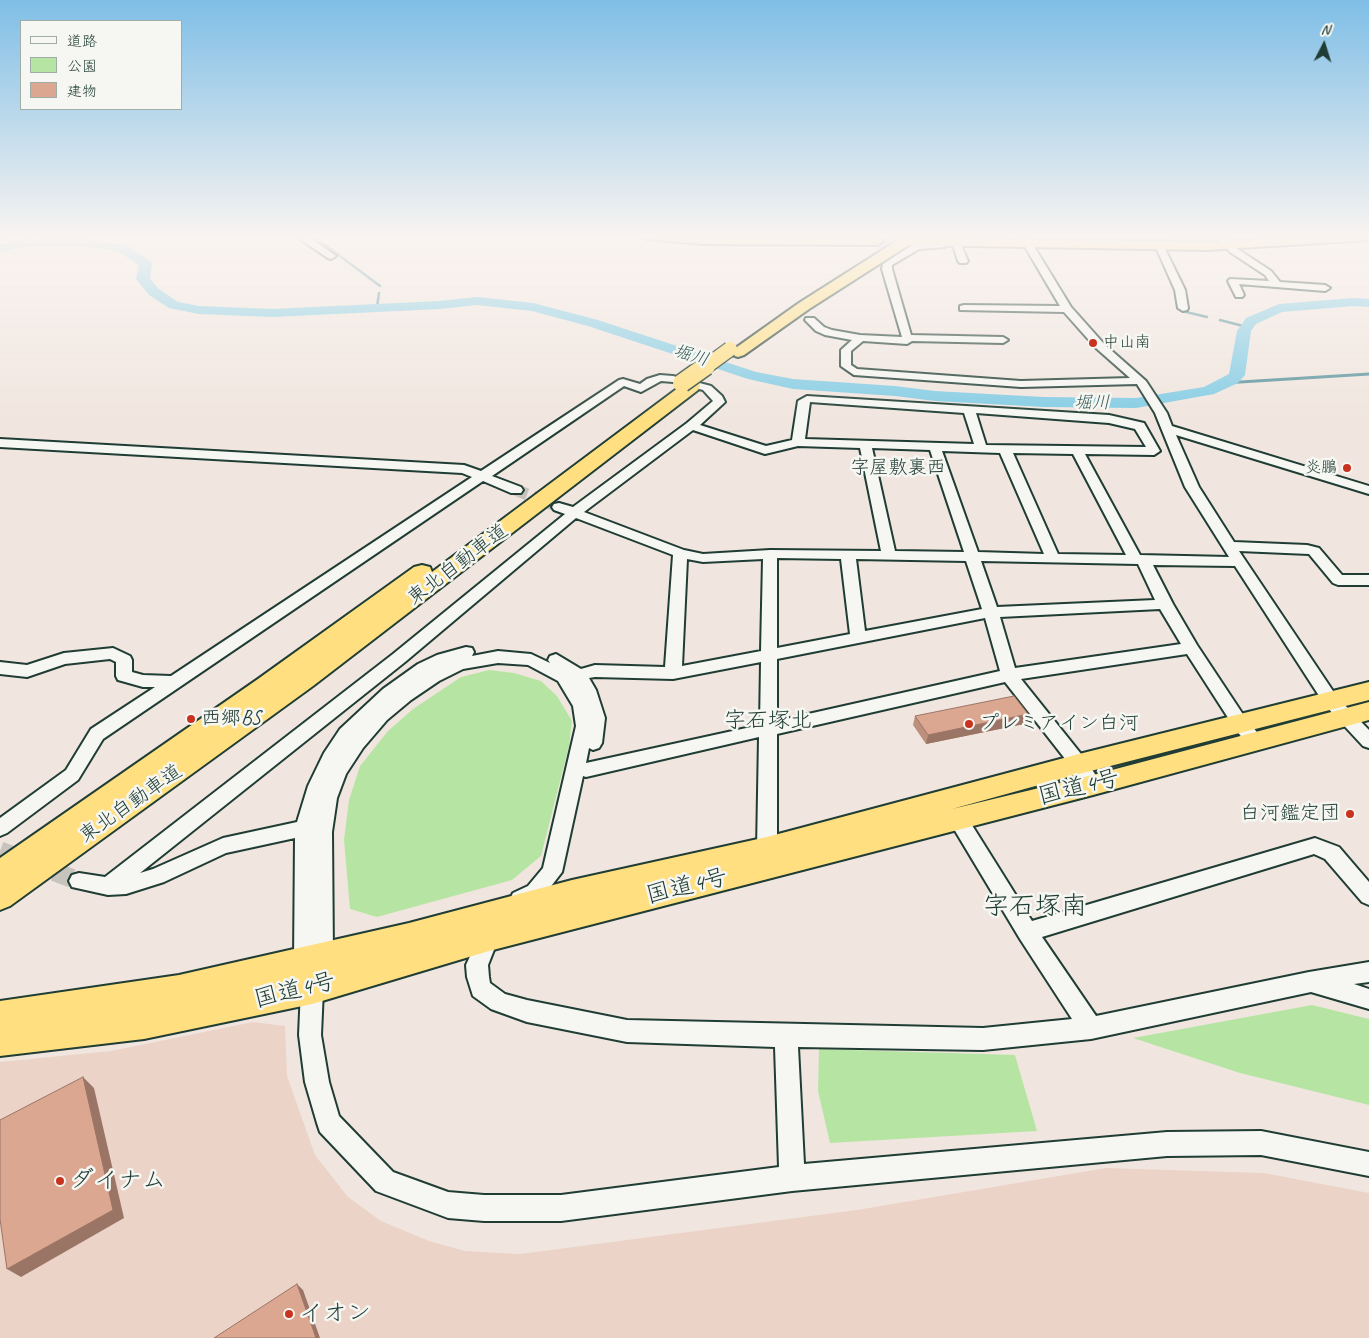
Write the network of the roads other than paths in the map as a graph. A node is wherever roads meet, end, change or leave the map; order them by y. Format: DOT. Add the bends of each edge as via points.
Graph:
graph roads {
  1 [pos="805,297"];
  2 [pos="818,297"];
  3 [pos="895,297"];
  4 [pos="1059,297"];
  5 [pos="1181,297"];
  6 [pos="964,308"];
  7 [pos="1183,308"];
  8 [pos="1067,309"];
  9 [pos="810,320"];
  10 [pos="860,338"];
  11 [pos="907,338"];
  12 [pos="1003,340"];
  13 [pos="734,350"];
  14 [pos="1140,382"];
  15 [pos="687,385"];
  16 [pos="969,410"];
  17 [pos="691,426"];
  18 [pos="1167,428"];
  19 [pos="798,442"];
  20 [pos="0,443"];
  21 [pos="865,444"];
  22 [pos="935,447"];
  23 [pos="981,448"];
  24 [pos="1005,449"];
  25 [pos="1077,450"];
  26 [pos="483,476"];
  27 [pos="516,490"];
  28 [pos="1369,490"];
  29 [pos="567,510"];
  30 [pos="1230,546"];
  31 [pos="680,553"];
  32 [pos="770,554"];
  33 [pos="848,554"];
  34 [pos="889,555"];
  35 [pos="971,556"];
  36 [pos="1053,558"];
  37 [pos="1139,559"];
  38 [pos="1240,562"];
  39 [pos="1369,580"];
  40 [pos="1165,604"];
  41 [pos="991,612"];
  42 [pos="858,638"];
  43 [pos="1191,648"];
  44 [pos="769,654"];
  45 [pos="0,668"];
  46 [pos="673,672"];
  47 [pos="580,675"];
  48 [pos="1009,675"];
  49 [pos="174,682"];
  50 [pos="1369,691"];
  51 [pos="1349,709"];
  52 [pos="767,731"];
  53 [pos="1248,733"];
  54 [pos="1369,740"];
  55 [pos="586,770"];
  56 [pos="1086,775"];
  57 [pos="958,819"];
  58 [pos="0,828"];
  59 [pos="305,828"];
  60 [pos="767,849"];
  61 [pos="0,874"];
  62 [pos="80,881"];
  63 [pos="108,886"];
  64 [pos="572,893"];
  65 [pos="1369,896"];
  66 [pos="0,897"];
  67 [pos="1027,932"];
  68 [pos="409,937"];
  69 [pos="490,937"];
  70 [pos="313,969"];
  71 [pos="1369,972"];
  72 [pos="1309,982"];
  73 [pos="1369,999"];
  74 [pos="0,1016"];
  75 [pos="1091,1028"];
  76 [pos="786,1036"];
  77 [pos="0,1040"];
  78 [pos="1369,1164"];
  79 [pos="792,1178"];
  1 -- 13 [label="highway, 東北自動車道"];
  2 -- 13 [label="highway, 東北自動車道"];
  3 -- 11 [label="street"];
  4 -- 8 [label="street"];
  5 -- 7 [label="street"];
  6 -- 8 [label="street"];
  8 -- 14 [label="street" via="1100,346"];
  9 -- 10 [label="street" via="829,333"];
  10 -- 11 [label="street"];
  10 -- 14 [label="street" via="846,350 846,366 854,372 1021,384"];
  11 -- 12 [label="street"];
  13 -- 15 [label="highway, 東北自動車道"];
  14 -- 18 [label="street" via="1162,414"];
  15 -- 61 [label="highway, 東北自動車道"];
  15 -- 66 [label="highway, 東北自動車道" via="305,680"];
  16 -- 19 [label="street" via="807,399 804,401"];
  16 -- 23 [label="street"];
  16 -- 25 [label="street" via="1130,423 1140,426 1154,451"];
  17 -- 19 [label="street" via="765,450"];
  17 -- 26 [label="street" via="719,402 707,388 673,378 660,378 641,388 623,382"];
  17 -- 29 [label="street"];
  18 -- 28 [label="street"];
  18 -- 30 [label="street" via="1192,487"];
  19 -- 21 [label="street"];
  20 -- 26 [label="street" via="464,469"];
  21 -- 22 [label="street"];
  21 -- 34 [label="street"];
  22 -- 23 [label="street"];
  22 -- 35 [label="street"];
  23 -- 24 [label="street"];
  24 -- 25 [label="street"];
  24 -- 36 [label="street"];
  25 -- 37 [label="street"];
  26 -- 27 [label="street"];
  26 -- 49 [label="street"];
  29 -- 31 [label="street"];
  29 -- 63 [label="street" via="399,658"];
  30 -- 38 [label="street"];
  30 -- 39 [label="street" via="1307,549 1314,551 1338,580"];
  31 -- 32 [label="street" via="703,558"];
  31 -- 46 [label="street"];
  32 -- 33 [label="street"];
  32 -- 44 [label="street"];
  33 -- 34 [label="street"];
  33 -- 42 [label="street"];
  34 -- 35 [label="street"];
  35 -- 36 [label="street"];
  35 -- 41 [label="street"];
  36 -- 37 [label="street"];
  37 -- 38 [label="street"];
  37 -- 40 [label="street"];
  38 -- 51 [label="street"];
  40 -- 41 [label="street"];
  40 -- 43 [label="street"];
  41 -- 42 [label="street"];
  41 -- 48 [label="street"];
  42 -- 44 [label="street"];
  43 -- 48 [label="street"];
  43 -- 53 [label="street"];
  44 -- 46 [label="street"];
  44 -- 52 [label="street"];
  45 -- 49 [label="street" via="27,671 64,659 113,653 124,660 124,676"];
  46 -- 47 [label="street" via="595,671"];
  47 -- 55 [label="street" via="596,718"];
  47 -- 59 [label="street" via="550,657 506,648 464,653 424,668 389,693 346,734 320,779"];
  48 -- 52 [label="street"];
  48 -- 56 [label="street"];
  49 -- 58 [label="street" via="98,734 72,775"];
  50 -- 51 [label="highway, 国道4号"];
  51 -- 53 [label="highway, 国道4号"];
  51 -- 54 [label="street"];
  52 -- 55 [label="street"];
  52 -- 60 [label="street"];
  53 -- 56 [label="highway, 国道4号"];
  55 -- 64 [label="street" via="559,884"];
  56 -- 57 [label="highway, 国道4号"];
  56 -- 60 [label="highway, 国道4号"];
  57 -- 67 [label="street"];
  57 -- 69 [label="highway, 国道4号"];
  59 -- 63 [label="street" via="223,846 157,876 126,885"];
  59 -- 70 [label="street"];
  60 -- 64 [label="highway, 国道4号"];
  62 -- 63 [label="street"];
  64 -- 68 [label="highway, 国道4号"];
  65 -- 67 [label="street" via="1332,853 1315,846"];
  67 -- 75 [label="street"];
  68 -- 70 [label="highway, 国道4号"];
  68 -- 70 [label="street" via="436,921 518,900 535,892 552,872 585,726 581,706 571,686 564,677 549,668 531,660 506,658 480,659 458,665 404,696 357,743 338,772 328,798 322,832"];
  69 -- 70 [label="highway, 国道4号"];
  69 -- 76 [label="street" via="478,965 478,976 481,989 499,1002 527,1011 627,1031"];
  70 -- 74 [label="highway, 国道4号"];
  70 -- 77 [label="highway, 国道4号" via="144,1023"];
  70 -- 79 [label="street" via="310,1036 317,1082 329,1123 386,1182 448,1205 560,1208"];
  71 -- 72 [label="street"];
  72 -- 73 [label="street"];
  72 -- 75 [label="street"];
  75 -- 76 [label="street" via="983,1039"];
  76 -- 79 [label="street"];
  78 -- 79 [label="street" via="1261,1143 1167,1144"];
}
